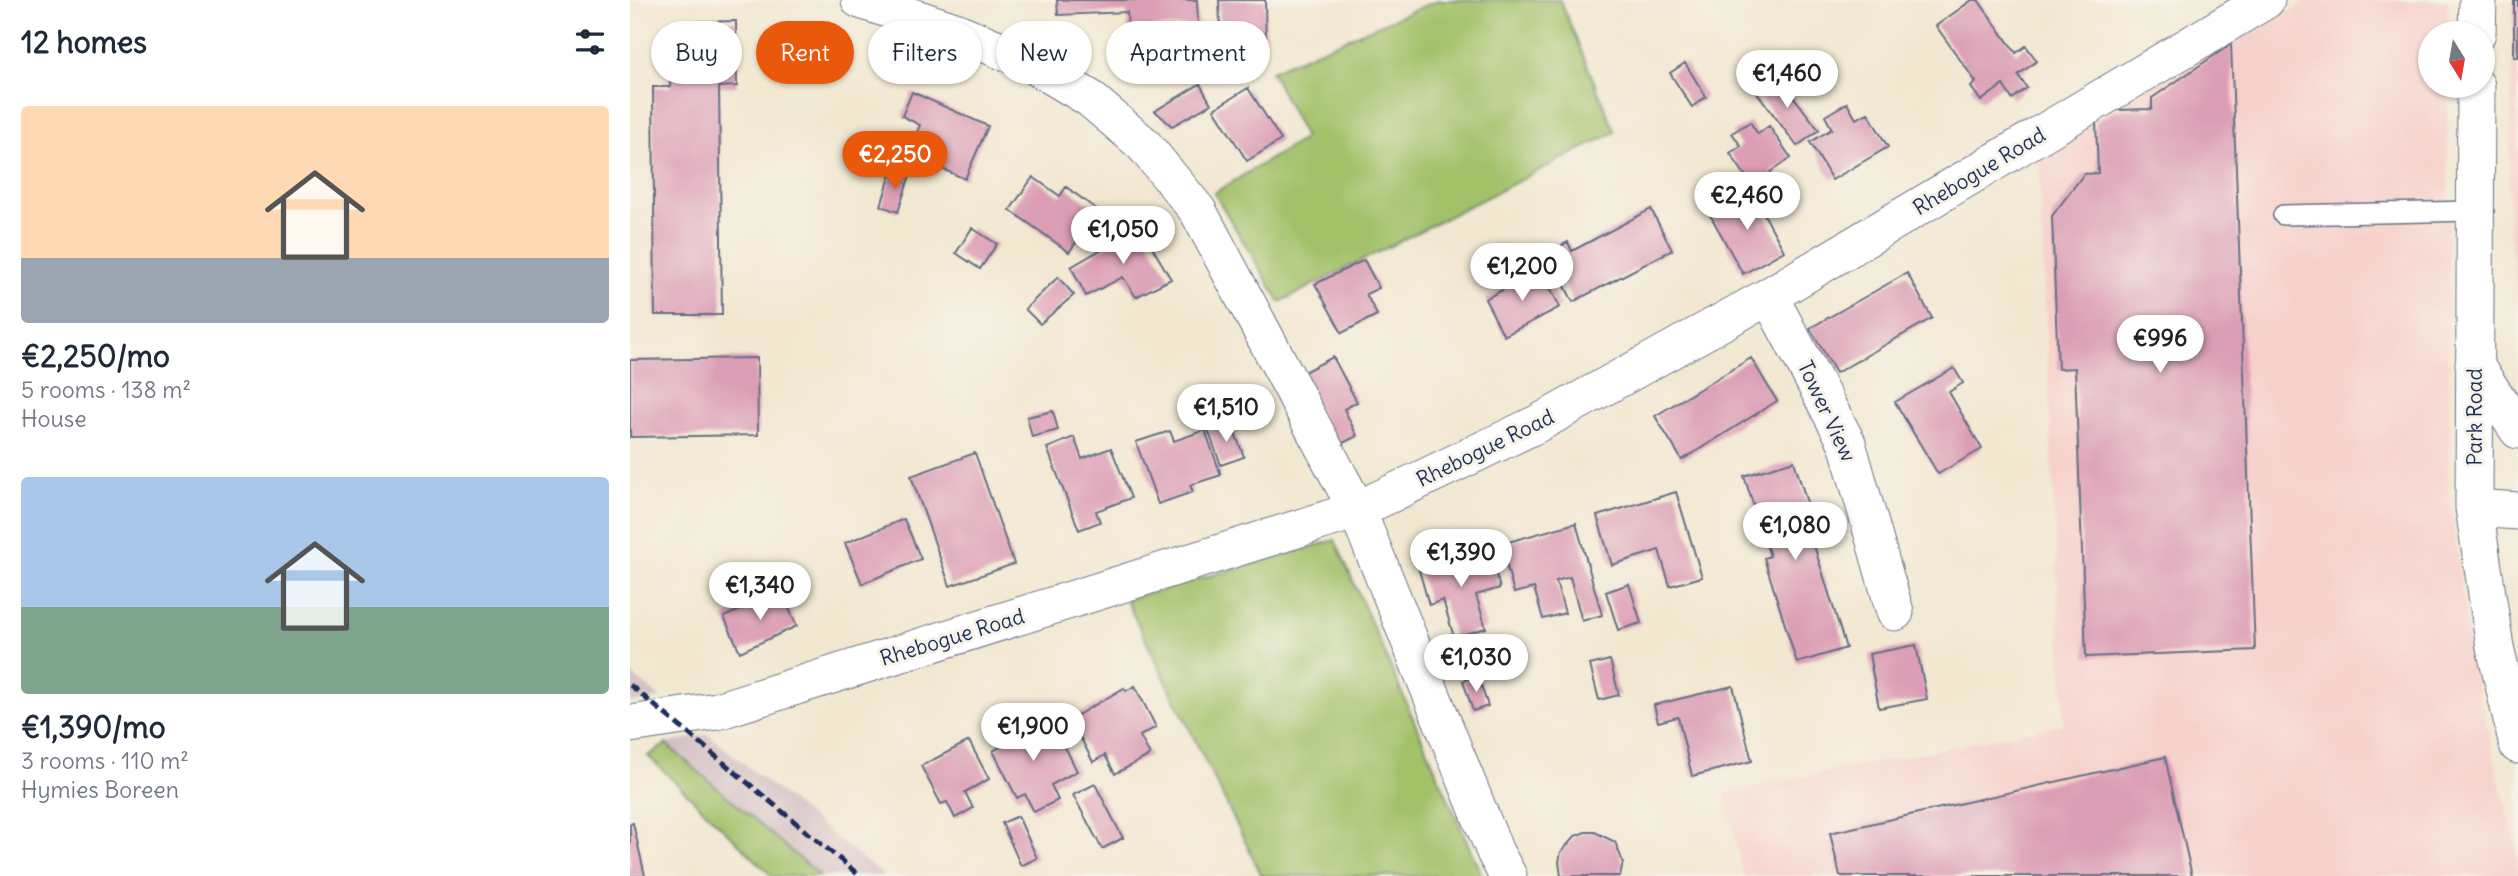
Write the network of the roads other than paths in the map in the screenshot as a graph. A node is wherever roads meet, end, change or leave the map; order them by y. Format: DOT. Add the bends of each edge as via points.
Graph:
graph roads {
  1 [pos="860,0"];
  2 [pos="2266,0"];
  3 [pos="2478,0"];
  4 [pos="2477,21"];
  5 [pos="2476,98"];
  6 [pos="2474,211"];
  7 [pos="2283,215"];
  8 [pos="1769,296"];
  9 [pos="2474,364"];
  10 [pos="2518,430"];
  11 [pos="2474,508"];
  12 [pos="1357,510"];
  13 [pos="2518,511"];
  14 [pos="1895,612"];
  15 [pos="630,724"];
  16 [pos="2518,745"];
  17 [pos="1508,876"];
  1 -- 12 [label="street" via="1030,62 1089,98 1143,144 1198,211"];
  2 -- 8 [label="street, Rhebogue Road"];
  3 -- 4 [label="street"];
  5 -- 6 [label="street, Park Road"];
  6 -- 7 [label="lane"];
  6 -- 9 [label="street, Park Road"];
  8 -- 12 [label="street, Rhebogue Road" via="1537,424"];
  8 -- 14 [label="street, Tower View" via="1847,443"];
  9 -- 10 [label="street"];
  9 -- 11 [label="street, Park Road"];
  11 -- 13 [label="street"];
  11 -- 16 [label="street, Park Road" via="2495,647"];
  12 -- 15 [label="street, Rhebogue Road" via="718,711"];
  12 -- 17 [label="street"];
}
